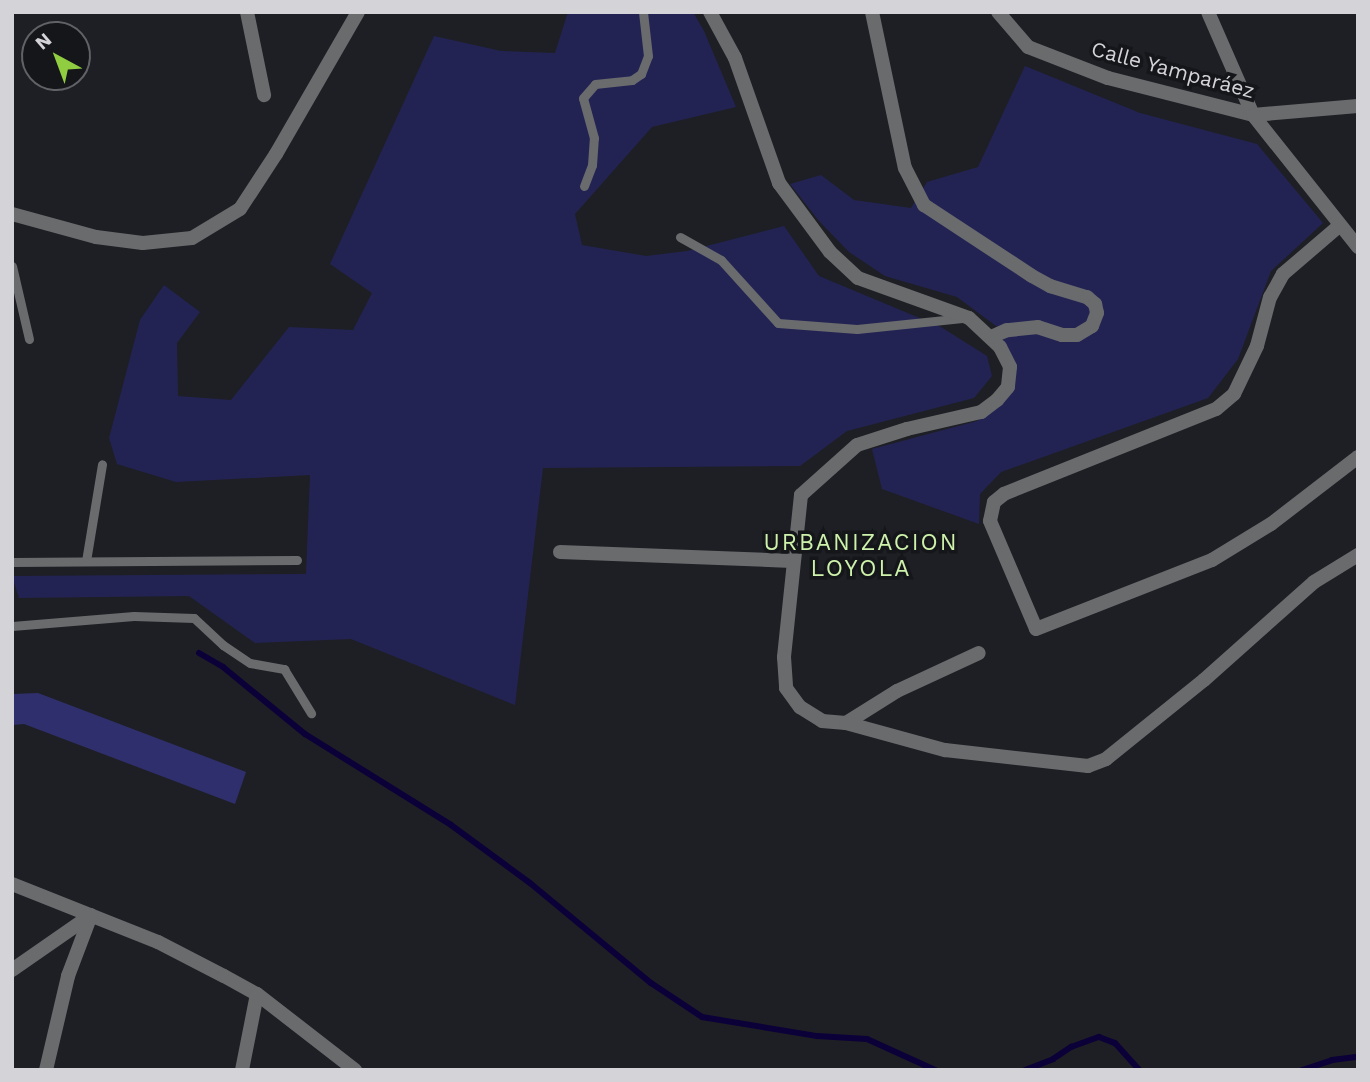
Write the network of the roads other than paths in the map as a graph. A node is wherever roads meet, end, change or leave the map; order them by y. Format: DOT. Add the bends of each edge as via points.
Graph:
graph roads {
  1 [pos="247,12"];
  2 [pos="358,12"];
  3 [pos="643,12"];
  4 [pos="710,12"];
  5 [pos="872,12"];
  6 [pos="998,12"];
  7 [pos="1208,12"];
  8 [pos="264,95"];
  9 [pos="1358,106"];
  10 [pos="1253,115"];
  11 [pos="584,186"];
  12 [pos="12,214"];
  13 [pos="1339,226"];
  14 [pos="680,237"];
  15 [pos="1358,247"];
  16 [pos="12,266"];
  17 [pos="969,318"];
  18 [pos="991,337"];
  19 [pos="29,340"];
  20 [pos="1358,457"];
  21 [pos="102,464"];
  22 [pos="561,552"];
  23 [pos="1358,555"];
  24 [pos="298,560"];
  25 [pos="86,561"];
  26 [pos="792,561"];
  27 [pos="12,562"];
  28 [pos="12,626"];
  29 [pos="979,653"];
  30 [pos="311,713"];
  31 [pos="846,723"];
  32 [pos="12,884"];
  33 [pos="91,915"];
  34 [pos="12,970"];
  35 [pos="257,994"];
  36 [pos="46,1070"];
  37 [pos="242,1070"];
  38 [pos="355,1070"];
  1 -- 8 [label="street"];
  2 -- 12 [label="street" via="240,209 192,238 143,243 96,237"];
  3 -- 11 [label="lane" via="648,56 641,74 632,80 595,85 583,98 594,138"];
  4 -- 17 [label="street" via="735,58 779,183 830,253 858,278"];
  5 -- 18 [label="street" via="905,168 924,205 1032,276 1095,304 1092,326 1077,335 1038,327 1007,330"];
  6 -- 10 [label="street, Calle Yamparáez" via="1028,47 1108,78"];
  7 -- 10 [label="street"];
  9 -- 10 [label="street, Calle Yamparáez"];
  10 -- 13 [label="street"];
  13 -- 15 [label="street"];
  13 -- 20 [label="street" via="1283,274 1270,297 1258,346 1234,394 1216,409 1004,494 994,502 990,521 1036,629 1212,560 1271,524"];
  14 -- 17 [label="lane" via="721,260 778,323 857,329"];
  16 -- 19 [label="lane"];
  17 -- 18 [label="street"];
  18 -- 26 [label="street" via="1010,367 1007,387 998,400 981,412 857,445 801,495"];
  21 -- 25 [label="lane"];
  22 -- 26 [label="street"];
  23 -- 31 [label="street" via="1314,582 1204,680 1106,759 1088,766 945,750"];
  24 -- 25 [label="lane"];
  25 -- 27 [label="lane"];
  26 -- 31 [label="street" via="786,688 800,706 822,720"];
  28 -- 30 [label="lane" via="134,616 194,618 250,663 284,669"];
  29 -- 31 [label="street" via="897,691"];
  32 -- 33 [label="street"];
  33 -- 34 [label="street"];
  33 -- 35 [label="street" via="158,942"];
  33 -- 36 [label="street" via="68,976"];
  35 -- 37 [label="street"];
  35 -- 38 [label="street"];
}
